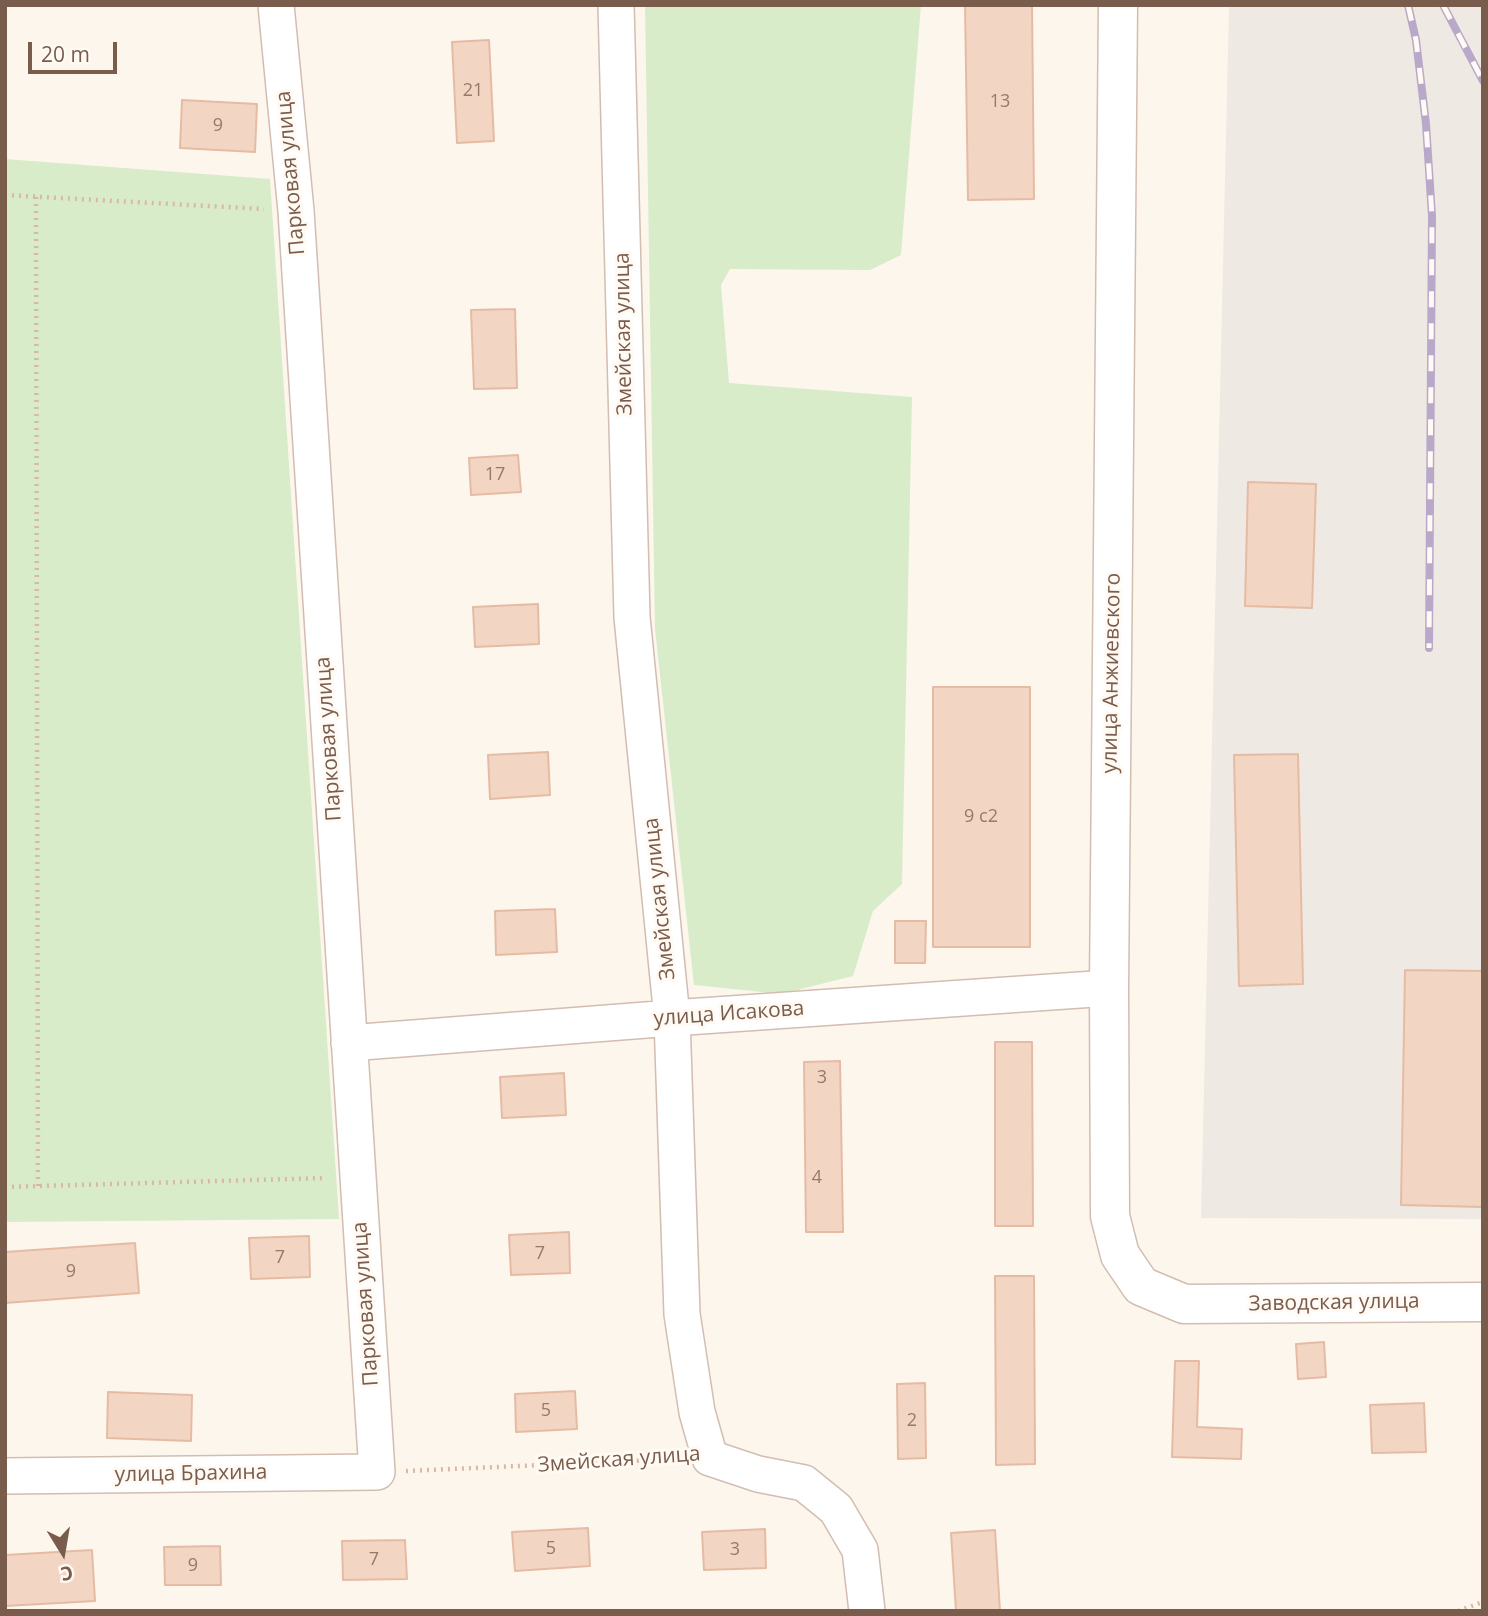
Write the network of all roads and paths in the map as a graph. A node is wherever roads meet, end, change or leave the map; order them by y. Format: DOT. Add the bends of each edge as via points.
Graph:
graph roads {
  1 [pos="276,5"];
  2 [pos="616,5"];
  3 [pos="1118,5"];
  4 [pos="5,195"];
  5 [pos="36,197"];
  6 [pos="296,211"];
  7 [pos="1109,988"];
  8 [pos="671,1018"];
  9 [pos="349,1043"];
  10 [pos="358,1177"];
  11 [pos="5,1186"];
  12 [pos="38,1186"];
  13 [pos="1483,1302"];
  14 [pos="1184,1304"];
  15 [pos="710,1458"];
  16 [pos="377,1472"];
  17 [pos="5,1476"];
  18 [pos="1483,1602"];
  19 [pos="867,1611"];
  20 [pos="1458,1611"];
  1 -- 6 [label="street, Парковая улица"];
  2 -- 8 [label="street, Змейская улица" via="632,617"];
  3 -- 7 [label="street, улица Анжиевского"];
  4 -- 5 [label="path"];
  5 -- 6 [label="path"];
  5 -- 12 [label="path"];
  6 -- 9 [label="street, Парковая улица"];
  7 -- 8 [label="street, улица Исакова"];
  7 -- 14 [label="street, улица Анжиевского" via="1110,1216 1121,1255 1141,1286"];
  8 -- 9 [label="street, улица Исакова"];
  8 -- 15 [label="street, Змейская улица" via="682,1314 697,1412"];
  9 -- 10 [label="street, Парковая улица"];
  10 -- 12 [label="path"];
  10 -- 16 [label="street, Парковая улица"];
  11 -- 12 [label="path"];
  13 -- 14 [label="street, Заводская улица"];
  15 -- 16 [label="path, Змейская улица"];
  15 -- 19 [label="street" via="804,1483 836,1509 860,1550"];
  16 -- 17 [label="street, улица Брахина"];
  18 -- 20 [label="path"];
}
